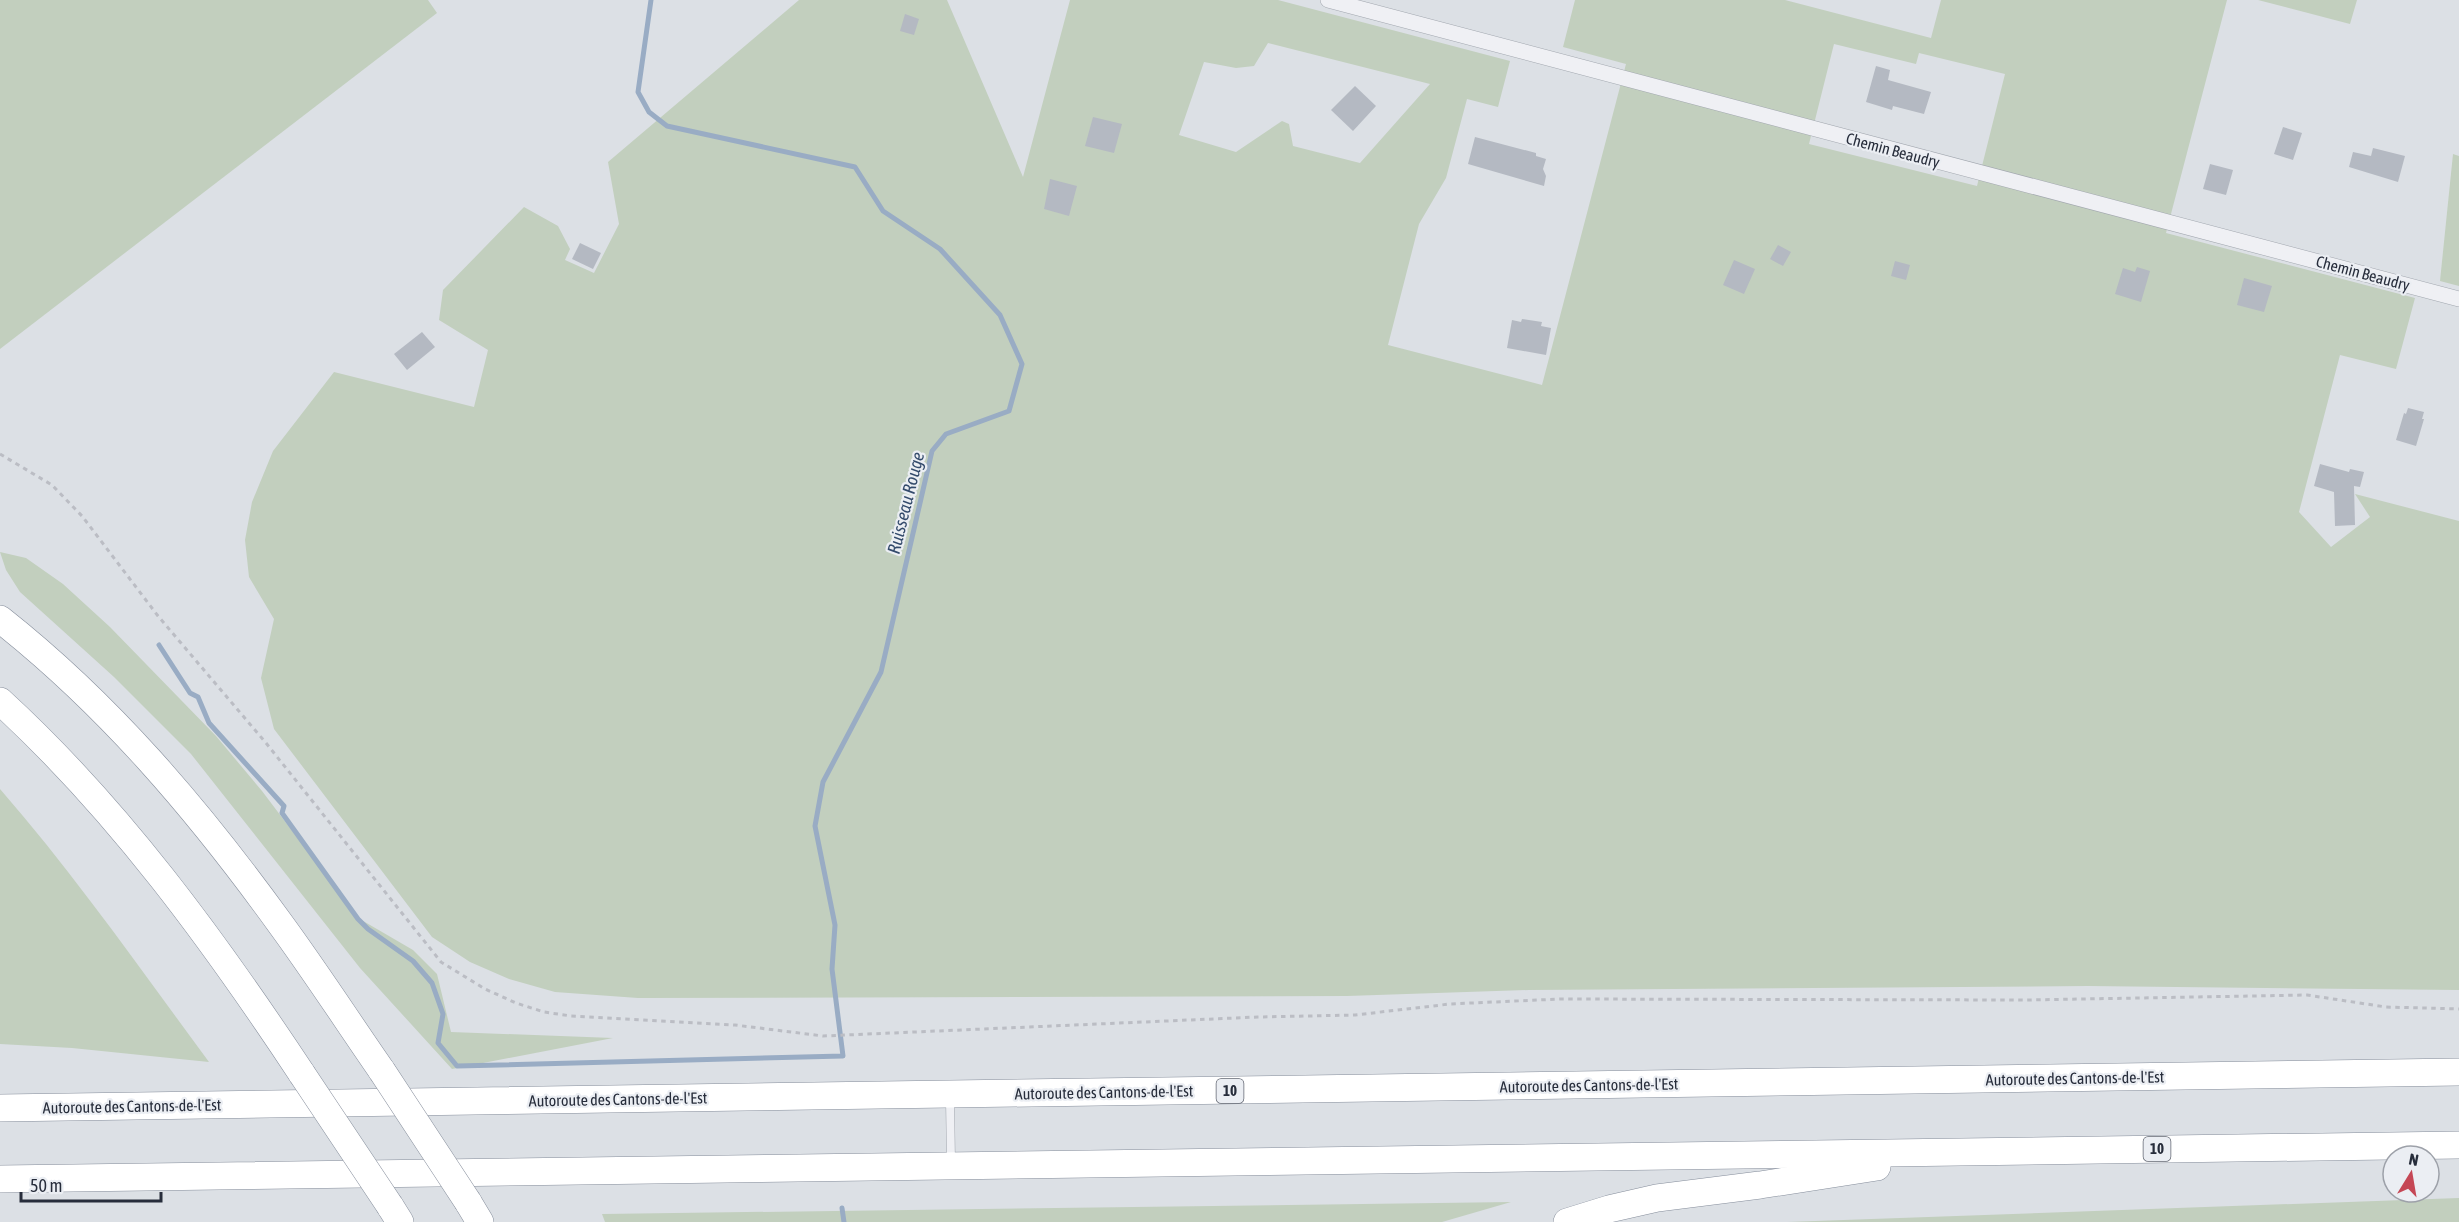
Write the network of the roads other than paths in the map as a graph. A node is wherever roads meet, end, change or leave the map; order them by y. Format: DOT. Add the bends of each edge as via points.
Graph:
graph roads {
  1 [pos="1328,0"];
  2 [pos="2459,299"];
  3 [pos="0,619"];
  4 [pos="0,701"];
  5 [pos="2459,1072"];
  6 [pos="949,1095"];
  7 [pos="0,1108"];
  8 [pos="2459,1144"];
  9 [pos="1970,1152"];
  10 [pos="951,1164"];
  11 [pos="0,1179"];
  12 [pos="474,1212"];
  13 [pos="395,1214"];
  14 [pos="1567,1222"];
  1 -- 2 [label="street, Chemin Beaudry"];
  3 -- 12 [label="highway, bridge" via="93,700 179,792 281,923"];
  4 -- 13 [label="highway, bridge" via="65,765 145,858 238,979"];
  5 -- 6 [label="highway, Autoroute des Cantons-de-l'Est / 10"];
  6 -- 7 [label="highway, Autoroute des Cantons-de-l'Est / 10"];
  6 -- 10 [label="lane"];
  8 -- 9 [label="highway, 10"];
  9 -- 10 [label="highway, 10"];
  9 -- 14 [label="highway" via="1658,1198"];
  10 -- 11 [label="highway, 10"];
}
